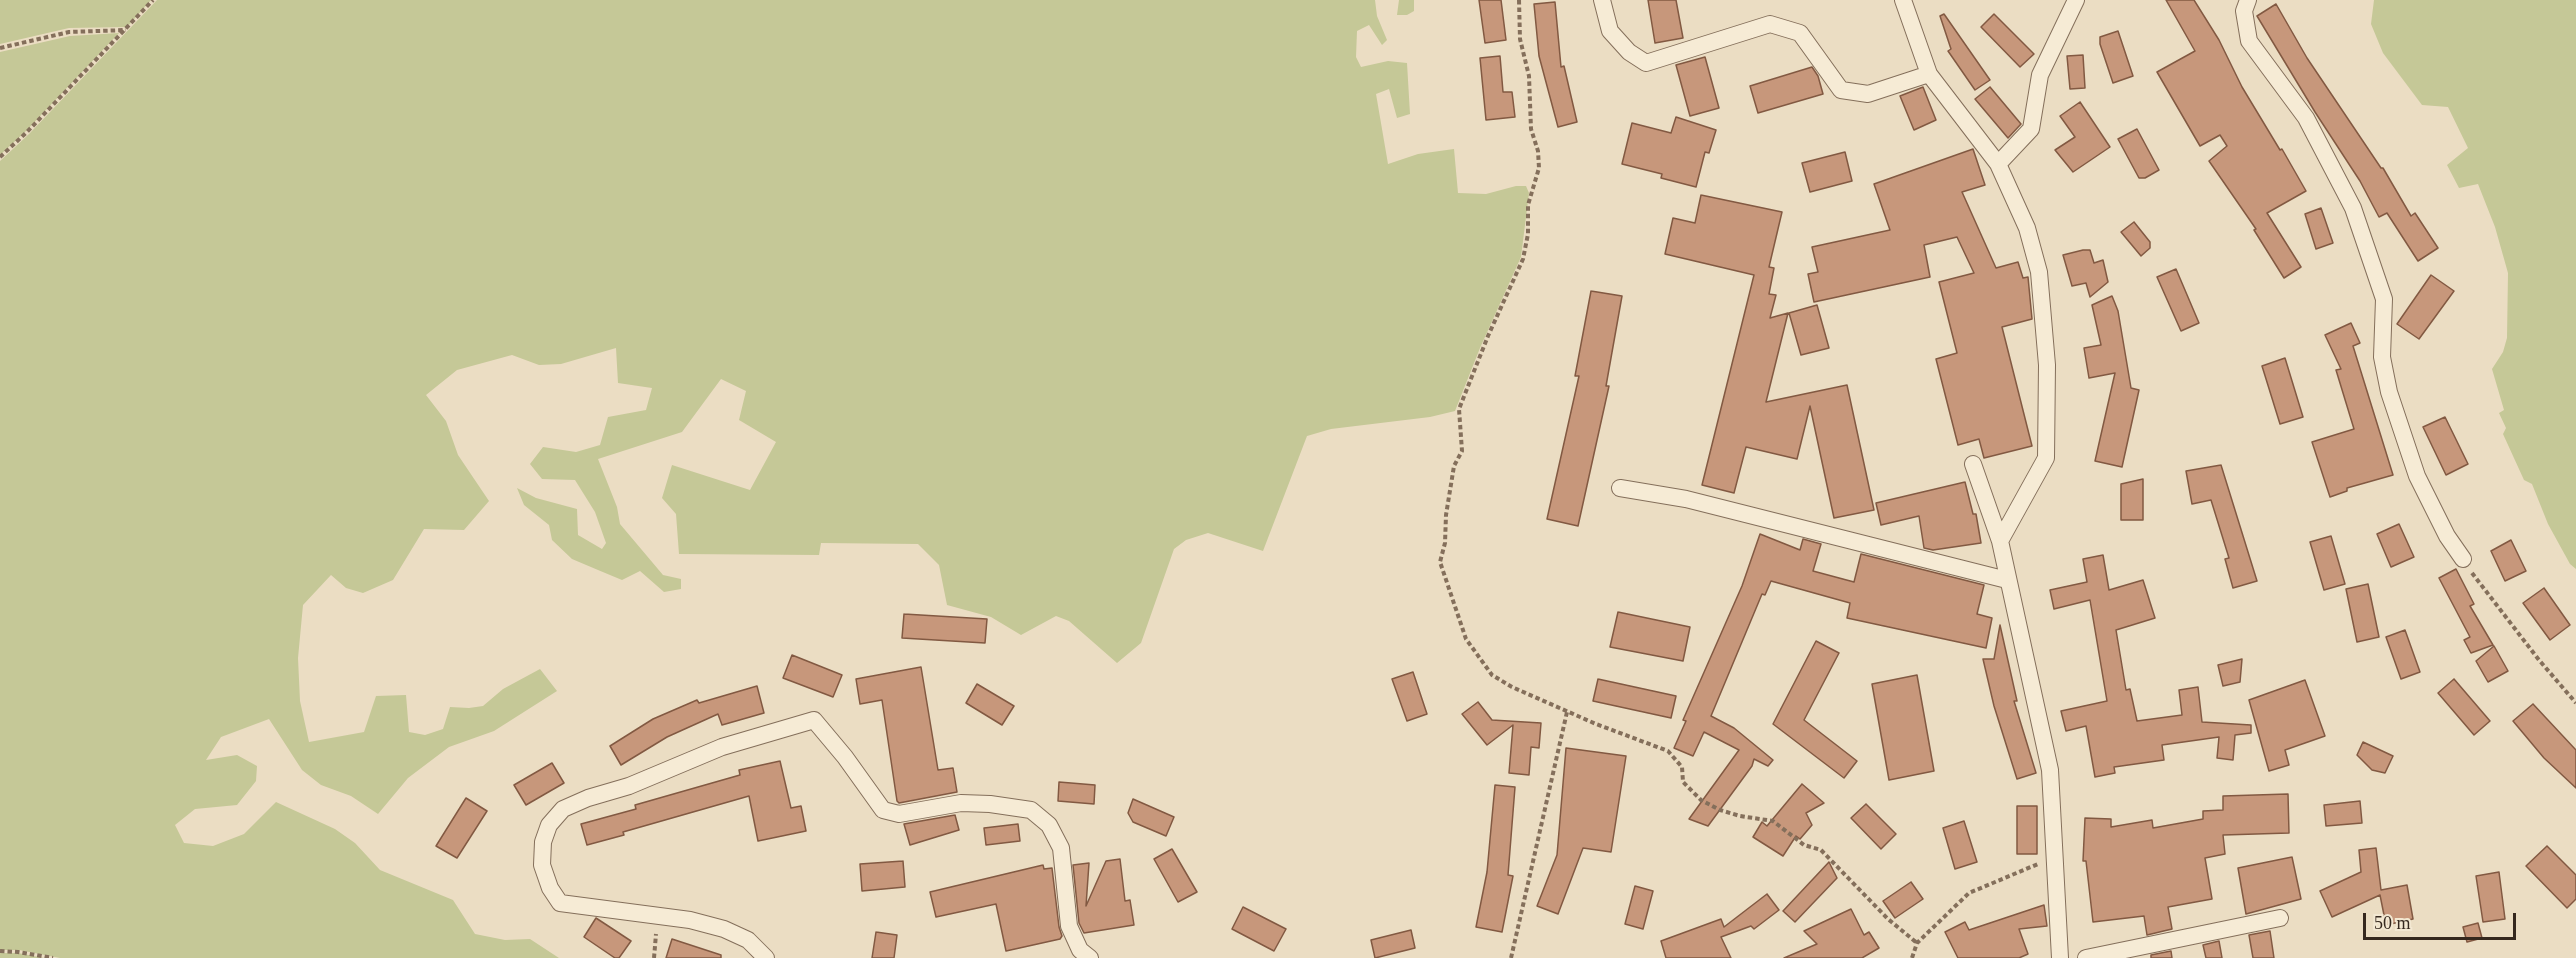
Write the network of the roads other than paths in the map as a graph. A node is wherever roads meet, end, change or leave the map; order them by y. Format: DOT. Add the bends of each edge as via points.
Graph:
graph roads {
  1 [pos="1602,0"];
  2 [pos="1904,0"];
  3 [pos="2076,0"];
  4 [pos="2248,0"];
  5 [pos="1929,74"];
  6 [pos="1998,164"];
  7 [pos="1973,464"];
  8 [pos="1620,488"];
  9 [pos="2000,541"];
  10 [pos="2463,559"];
  11 [pos="2007,580"];
  12 [pos="2280,918"];
  13 [pos="766,958"];
  14 [pos="1090,958"];
  15 [pos="2060,958"];
  16 [pos="2086,958"];
  1 -- 5 [label="street" via="1610,31 1629,52 1646,63 1770,24 1800,33 1841,90 1868,94"];
  2 -- 5 [label="street"];
  3 -- 6 [label="street" via="2040,75 2031,129"];
  4 -- 10 [label="street" via="2244,11 2249,41 2306,118 2353,208 2384,299 2382,357 2389,393 2417,476"];
  5 -- 6 [label="street"];
  6 -- 9 [label="street" via="2027,228 2039,272 2047,365 2046,458"];
  7 -- 9 [label="street"];
  8 -- 11 [label="street" via="1686,499"];
  9 -- 11 [label="street"];
  11 -- 15 [label="street" via="2050,770"];
  12 -- 16 [label="street"];
  13 -- 14 [label="street" via="748,940 724,928 560,903 542,865 549,825 563,809 588,798 629,786 722,747 814,720 883,810 899,814 961,803 990,804 1031,810 1049,825 1061,848 1069,926 1080,950"];
}
